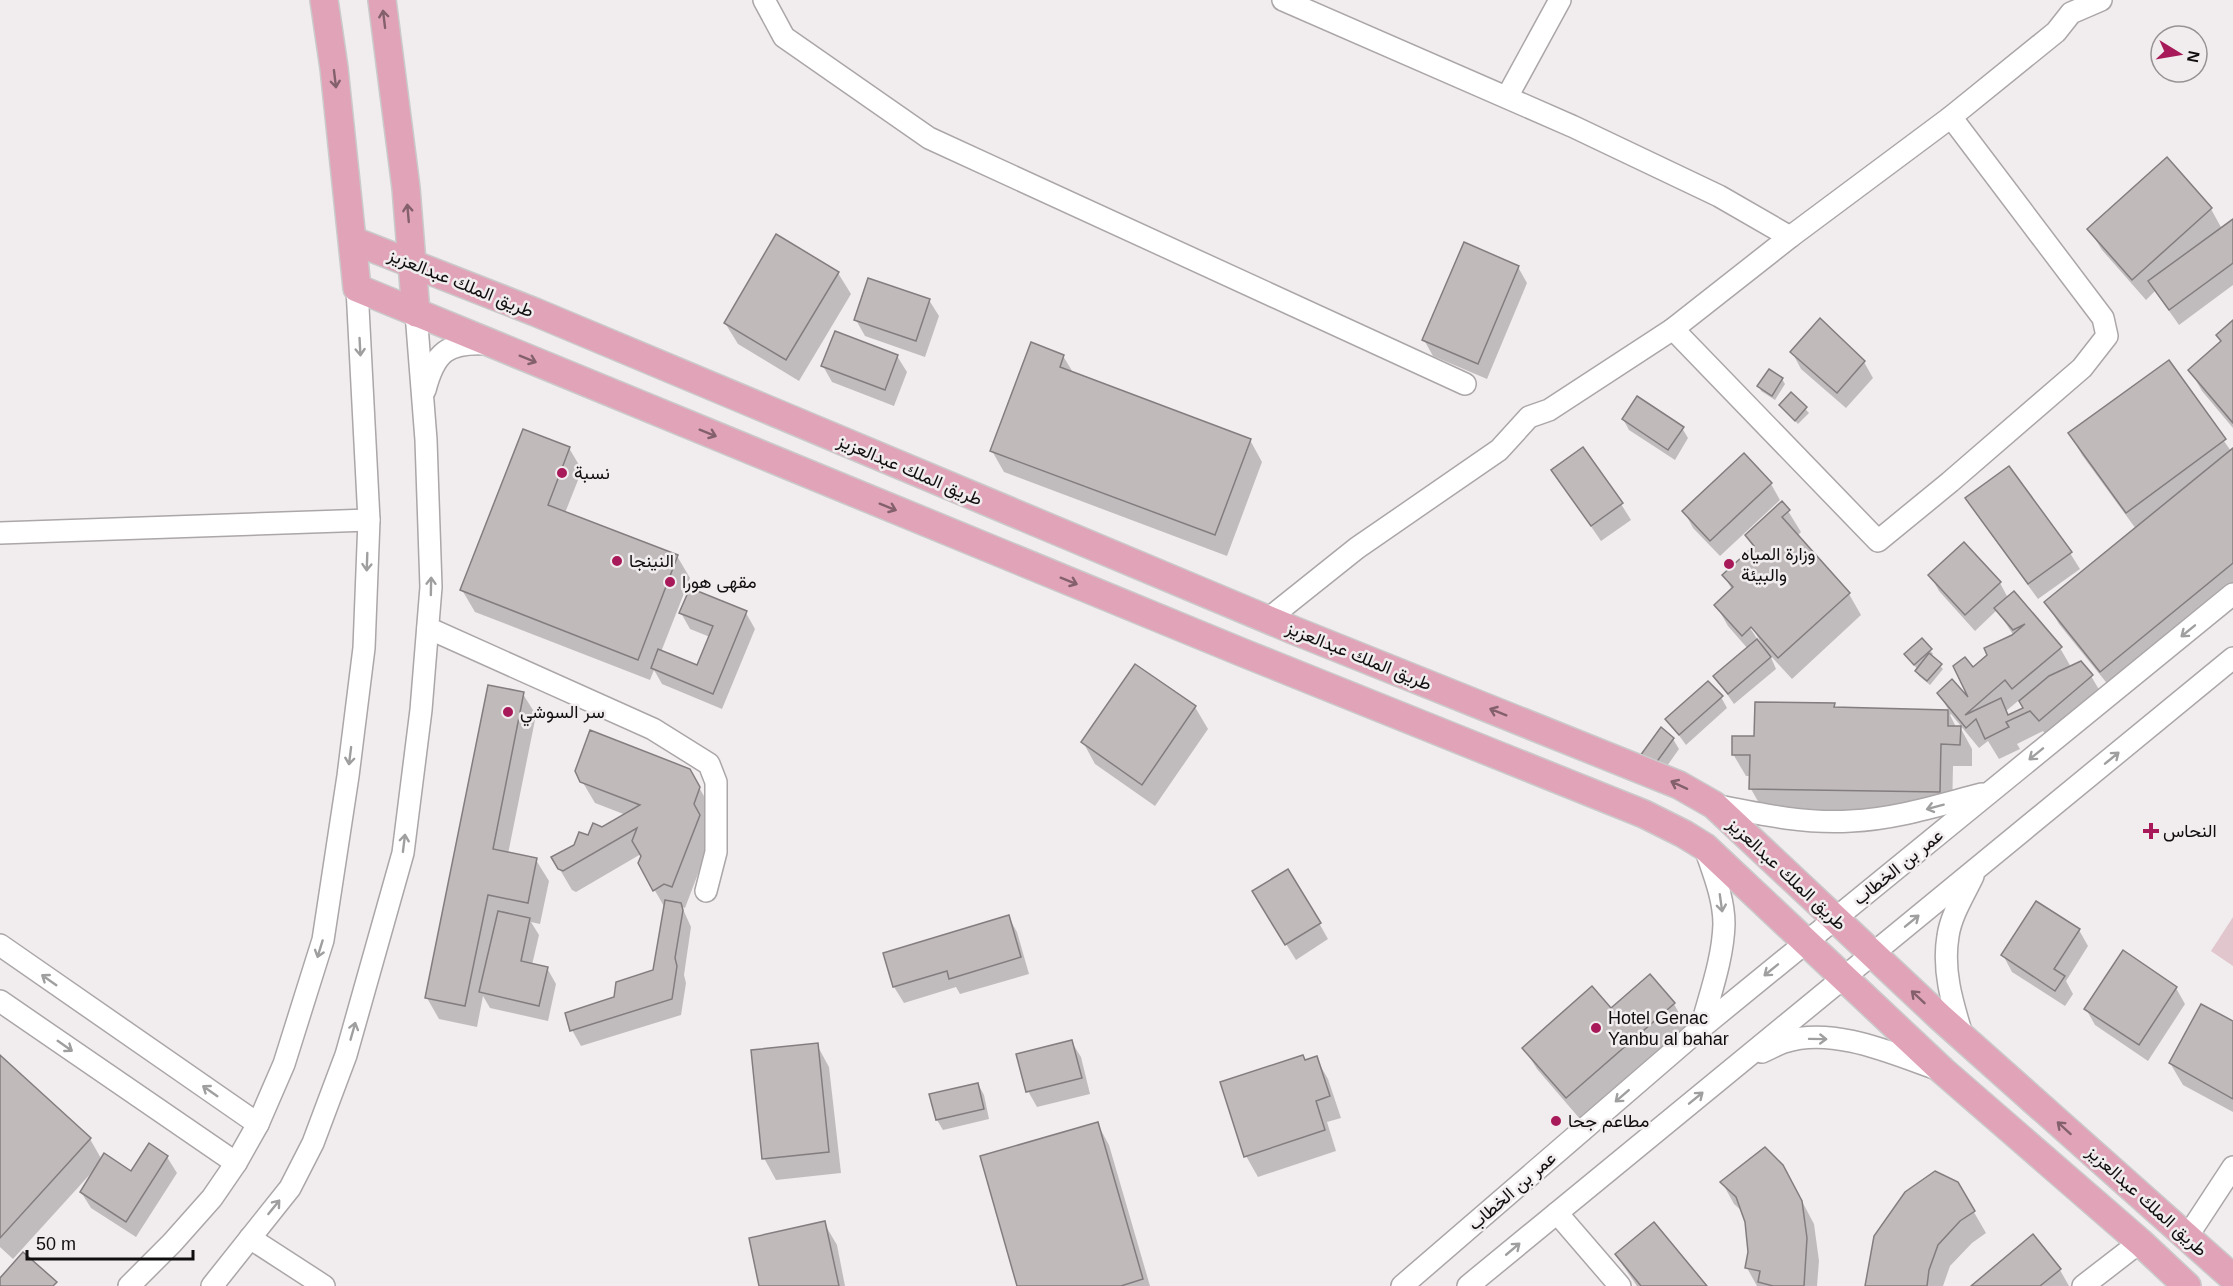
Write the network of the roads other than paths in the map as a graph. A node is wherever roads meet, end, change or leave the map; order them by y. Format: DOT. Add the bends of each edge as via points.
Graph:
graph roads {
  1 [pos="324,0"];
  2 [pos="382,0"];
  3 [pos="764,0"];
  4 [pos="1283,0"];
  5 [pos="1560,0"];
  6 [pos="2101,0"];
  7 [pos="2066,6"];
  8 [pos="1507,98"];
  9 [pos="1951,117"];
  10 [pos="1790,237"];
  11 [pos="354,241"];
  12 [pos="412,263"];
  13 [pos="357,288"];
  14 [pos="416,313"];
  15 [pos="1673,329"];
  16 [pos="493,344"];
  17 [pos="1465,384"];
  18 [pos="423,400"];
  19 [pos="369,520"];
  20 [pos="0,533"];
  21 [pos="2233,594"];
  22 [pos="1268,619"];
  23 [pos="428,628"];
  24 [pos="2233,658"];
  25 [pos="1991,791"];
  26 [pos="1714,805"];
  27 [pos="1705,847"];
  28 [pos="1976,869"];
  29 [pos="706,891"];
  30 [pos="1835,919"];
  31 [pos="1806,942"];
  32 [pos="0,945"];
  33 [pos="1872,954"];
  34 [pos="1843,978"];
  35 [pos="0,1001"];
  36 [pos="1701,1028"];
  37 [pos="1963,1039"];
  38 [pos="1743,1060"];
  39 [pos="1943,1071"];
  40 [pos="258,1124"];
  41 [pos="236,1163"];
  42 [pos="2233,1167"];
  43 [pos="1557,1213"];
  44 [pos="2187,1237"];
  45 [pos="250,1238"];
  46 [pos="2140,1242"];
  47 [pos="2233,1278"];
  48 [pos="214,1285"];
  49 [pos="129,1286"];
  50 [pos="324,1286"];
  51 [pos="1402,1286"];
  52 [pos="1468,1286"];
  53 [pos="1620,1286"];
  54 [pos="2083,1286"];
  55 [pos="2187,1286"];
  1 -- 11 [label="main road, one-way"];
  12 -- 2 [label="main road, one-way"];
  3 -- 17 [label="street" via="784,37 929,138"];
  4 -- 8 [label="street"];
  5 -- 8 [label="street"];
  6 -- 7 [label="street"];
  7 -- 9 [label="street" via="2056,32"];
  8 -- 10 [label="street" via="1719,196"];
  9 -- 10 [label="street"];
  9 -- 15 [label="street" via="2103,318 2107,336 2082,368 1878,541"];
  10 -- 15 [label="street"];
  11 -- 12 [label="main road, طريق الملك عبدالعزيز"];
  11 -- 13 [label="main road"];
  12 -- 14 [label="main road"];
  12 -- 22 [label="main road, طريق الملك عبدالعزيز"];
  13 -- 14 [label="main road, طريق الملك عبدالعزيز"];
  13 -- 19 [label="street, one-way"];
  14 -- 16 [label="main road, طريق الملك عبدالعزيز"];
  14 -- 18 [label="street"];
  15 -- 22 [label="street" via="1549,410 1529,417 1499,450 1357,548"];
  16 -- 18 [label="street" via="465,343 444,351 430,371"];
  16 -- 27 [label="main road, طريق الملك عبدالعزيز, one-way" via="1644,814"];
  23 -- 18 [label="street, one-way" via="431,587"];
  19 -- 20 [label="street"];
  19 -- 40 [label="street, one-way" via="364,648 322,940 284,1064"];
  21 -- 25 [label="street, عمر بن الخطاب, one-way"];
  26 -- 22 [label="main road, طريق الملك عبدالعزيز, one-way" via="1679,785"];
  23 -- 29 [label="street" via="653,729 709,764 716,782 716,852"];
  45 -- 23 [label="street, one-way" via="290,1188 313,1143 346,1055 403,853"];
  28 -- 24 [label="street, one-way"];
  25 -- 26 [label="street, one-way" via="1920,811 1851,821 1792,819"];
  25 -- 30 [label="street, عمر بن الخطاب"];
  26 -- 30 [label="main road, طريق الملك عبدالعزيز"];
  27 -- 31 [label="main road, طريق الملك عبدالعزيز"];
  27 -- 36 [label="street, one-way" via="1719,890 1724,924"];
  33 -- 28 [label="street, one-way"];
  28 -- 37 [label="street" via="1956,910 1946,960 1949,994"];
  30 -- 31 [label="street, عمر بن الخطاب"];
  30 -- 33 [label="main road, طريق الملك عبدالعزيز"];
  31 -- 34 [label="main road, طريق الملك عبدالعزيز"];
  31 -- 36 [label="street, عمر بن الخطاب, one-way"];
  40 -- 32 [label="street, one-way"];
  33 -- 34 [label="street"];
  37 -- 33 [label="main road, طريق الملك عبدالعزيز, one-way"];
  34 -- 38 [label="street"];
  34 -- 39 [label="main road, طريق الملك عبدالعزيز"];
  35 -- 41 [label="street, one-way"];
  36 -- 51 [label="street, عمر بن الخطاب, one-way"];
  44 -- 37 [label="main road, طريق الملك عبدالعزيز, one-way"];
  38 -- 39 [label="street, one-way" via="1785,1042 1839,1039 1872,1046"];
  43 -- 38 [label="street, one-way"];
  39 -- 46 [label="main road, طريق الملك عبدالعزيز"];
  40 -- 41 [label="street"];
  41 -- 49 [label="street" via="212,1198"];
  42 -- 44 [label="street"];
  52 -- 43 [label="street, one-way"];
  43 -- 53 [label="street"];
  44 -- 47 [label="main road, طريق الملك عبدالعزيز"];
  45 -- 48 [label="street"];
  45 -- 50 [label="street"];
  46 -- 54 [label="street"];
  46 -- 55 [label="main road, طريق الملك عبدالعزيز"];
}
